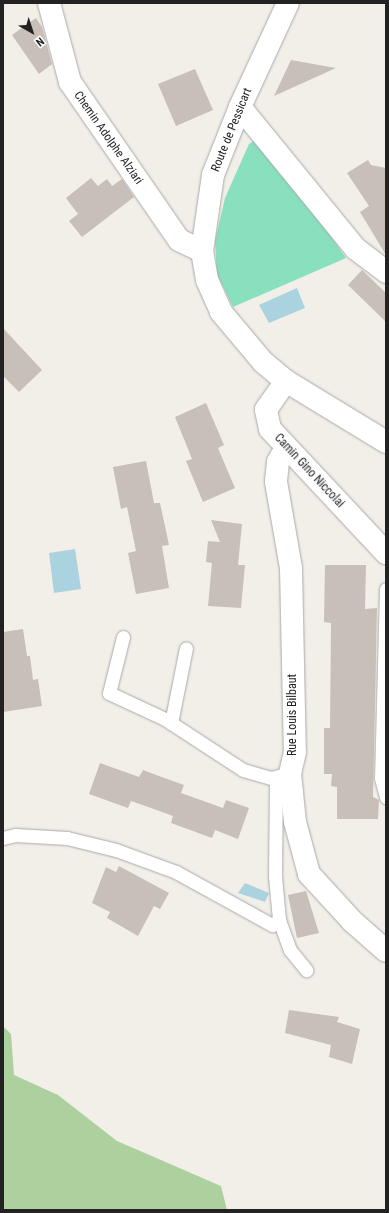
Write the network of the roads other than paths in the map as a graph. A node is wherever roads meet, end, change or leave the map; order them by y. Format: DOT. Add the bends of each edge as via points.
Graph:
graph roads {
  1 [pos="49,3"];
  2 [pos="288,3"];
  3 [pos="240,107"];
  4 [pos="202,251"];
  5 [pos="386,272"];
  6 [pos="286,381"];
  7 [pos="386,442"];
  8 [pos="286,448"];
  9 [pos="386,553"];
  10 [pos="386,589"];
  11 [pos="123,637"];
  12 [pos="186,648"];
  13 [pos="171,723"];
  14 [pos="283,775"];
  15 [pos="386,797"];
  16 [pos="3,838"];
  17 [pos="279,920"];
  18 [pos="386,951"];
  19 [pos="306,970"];
  1 -- 4 [label="street, Chemin Adolphe Alziari" via="70,82 180,240"];
  2 -- 3 [label="street, Route de Pessicart"];
  3 -- 4 [label="street, Route de Pessicart" via="214,175"];
  3 -- 5 [label="street" via="356,249"];
  4 -- 6 [label="street, Route de Pessicart" via="207,280 221,312 263,362"];
  6 -- 7 [label="street, Route de Pessicart"];
  6 -- 8 [label="street, Camin Gino Niccolai" via="266,410 266,419"];
  8 -- 9 [label="street, Camin Gino Niccolai"];
  8 -- 14 [label="street, Rue Louis Bilbaut" via="278,462 276,482 291,568 295,752"];
  10 -- 15 [label="lane" via="381,778"];
  11 -- 13 [label="lane" via="110,693"];
  12 -- 13 [label="lane"];
  13 -- 14 [label="lane" via="243,770"];
  14 -- 17 [label="lane" via="275,876"];
  14 -- 18 [label="street, Rue Louis Bilbaut" via="309,874 352,921"];
  16 -- 17 [label="lane" via="15,834 67,838 116,850 176,872 257,919 272,925"];
  17 -- 19 [label="lane" via="290,950"];
}
